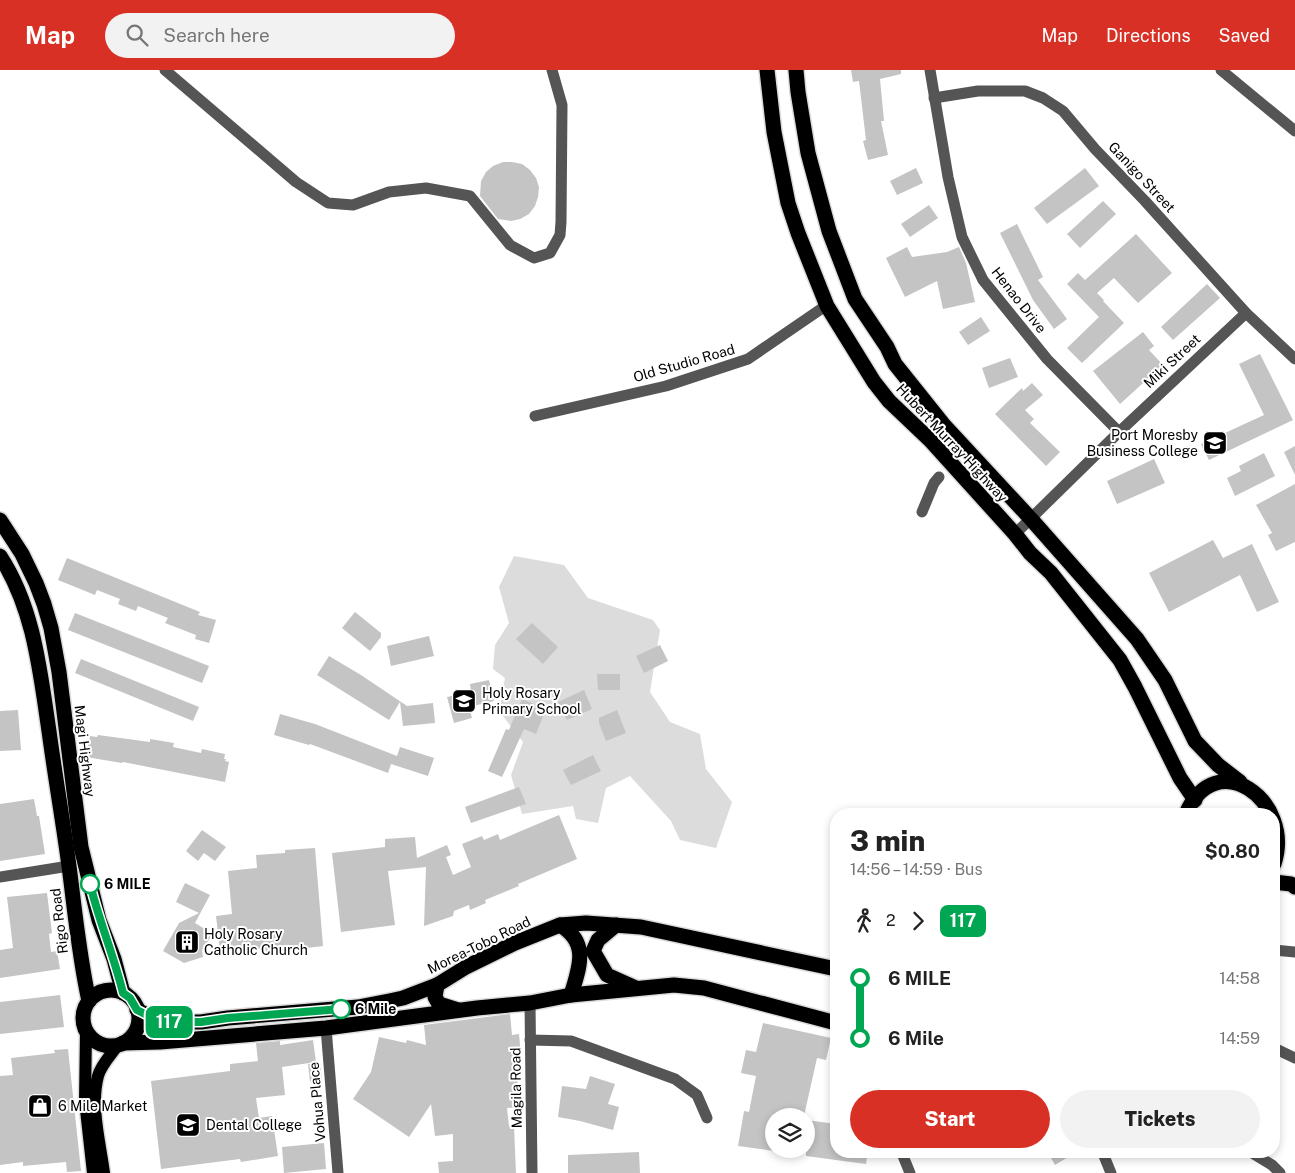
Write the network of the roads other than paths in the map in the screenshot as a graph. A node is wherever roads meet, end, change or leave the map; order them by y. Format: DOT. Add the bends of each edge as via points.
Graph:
graph roads {
  1 [pos="165,70"];
  2 [pos="552,70"];
  3 [pos="767,70"];
  4 [pos="796,70"];
  5 [pos="930,70"];
  6 [pos="1220,70"];
  7 [pos="934,98"];
  8 [pos="1295,131"];
  9 [pos="827,306"];
  10 [pos="1246,313"];
  11 [pos="1295,359"];
  12 [pos="535,416"];
  13 [pos="1119,432"];
  14 [pos="940,477"];
  15 [pos="922,512"];
  16 [pos="1031,519"];
  17 [pos="0,520"];
  18 [pos="1015,534"];
  19 [pos="0,556"];
  20 [pos="1240,782"];
  21 [pos="1195,800"];
  22 [pos="1190,808"];
  23 [pos="1278,808"];
  24 [pos="1280,811"];
  25 [pos="1283,817"];
  26 [pos="1292,838"];
  27 [pos="1280,853"];
  28 [pos="69,866"];
  29 [pos="0,877"];
  30 [pos="1280,883"];
  31 [pos="1295,887"];
  32 [pos="616,925"];
  33 [pos="560,926"];
  34 [pos="1280,951"];
  35 [pos="1295,952"];
  36 [pos="830,968"];
  37 [pos="437,985"];
  38 [pos="637,989"];
  39 [pos="123,993"];
  40 [pos="572,995"];
  41 [pos="88,1001"];
  42 [pos="530,1003"];
  43 [pos="137,1010"];
  44 [pos="460,1010"];
  45 [pos="830,1021"];
  46 [pos="326,1028"];
  47 [pos="86,1030"];
  48 [pos="530,1040"];
  49 [pos="120,1044"];
  50 [pos="1280,1051"];
  51 [pos="1295,1058"];
  52 [pos="707,1118"];
  53 [pos="904,1158"];
  54 [pos="1105,1158"];
  55 [pos="1260,1158"];
  56 [pos="93,1173"];
  57 [pos="104,1173"];
  58 [pos="338,1173"];
  59 [pos="532,1173"];
  60 [pos="910,1173"];
  61 [pos="1110,1173"];
  62 [pos="1280,1173"];
  1 -- 2 [label="street" via="296,182 328,203 353,206 389,192 426,188 470,196 510,245 534,258 550,253 560,235 562,105"];
  3 -- 9 [label="highway, Hubert Murray Highway" via="774,132 788,203"];
  4 -- 16 [label="highway, Hubert Murray Highway" via="808,153 829,231 855,299 901,371 943,424"];
  5 -- 7 [label="street, Henao Drive"];
  6 -- 8 [label="street"];
  7 -- 10 [label="street, Ganigo Street" via="978,91 1025,91 1064,111"];
  7 -- 13 [label="street, Henao Drive" via="962,236 983,280 1047,359"];
  9 -- 12 [label="street, Old Studio Road" via="748,359 666,386"];
  9 -- 18 [label="highway, Hubert Murray Highway" via="889,401 930,440"];
  10 -- 11 [label="street, Ganigo Street"];
  10 -- 13 [label="street, Miki Street"];
  13 -- 16 [label="street, Miki Street"];
  14 -- 15 [label="street" via="934,483"];
  16 -- 18 [label="street, Miki Street"];
  16 -- 20 [label="highway, Hubert Murray Highway" via="1136,639 1165,680 1195,741"];
  17 -- 39 [label="highway, Magi Highway" via="36,583 51,628 81,847 99,920"];
  18 -- 21 [label="highway, Hubert Murray Highway" via="1051,573 1120,660 1180,778"];
  19 -- 28 [label="highway" via="19,594 35,646"];
  20 -- 21 [label="highway" via="1215,785"];
  20 -- 23 [label="highway" via="1266,793"];
  21 -- 22 [label="highway"];
  24 -- 25 [label="highway"];
  25 -- 26 [label="highway"];
  25 -- 27 [label="highway" via="1285,838"];
  28 -- 29 [label="street"];
  28 -- 41 [label="highway, Rigo Road"];
  30 -- 31 [label="highway"];
  32 -- 33 [label="highway, Morea-Tobo Road" via="586,923"];
  32 -- 36 [label="highway, Morea-Tobo Road" via="641,926"];
  32 -- 38 [label="highway" via="598,940 593,951 607,974"];
  33 -- 37 [label="highway, Morea-Tobo Road" via="515,943"];
  33 -- 40 [label="highway" via="575,938 580,951"];
  34 -- 35 [label="street"];
  37 -- 43 [label="highway, Morea-Tobo Road" via="403,998 358,1007 201,1022 168,1022"];
  37 -- 44 [label="highway" via="435,996 439,1004"];
  38 -- 40 [label="highway"];
  38 -- 45 [label="highway" via="704,988"];
  39 -- 41 [label="highway" via="104,991"];
  39 -- 43 [label="highway"];
  40 -- 42 [label="highway"];
  41 -- 47 [label="highway" via="83,1019"];
  42 -- 44 [label="highway"];
  42 -- 48 [label="street, Magila Road"];
  43 -- 49 [label="highway" via="136,1030"];
  44 -- 46 [label="highway"];
  46 -- 49 [label="highway"];
  46 -- 58 [label="street, Vohua Place"];
  47 -- 49 [label="highway" via="106,1046"];
  47 -- 56 [label="main road" via="85,1101"];
  48 -- 52 [label="street" via="571,1041 675,1079 697,1095"];
  48 -- 59 [label="street, Magila Road"];
  49 -- 57 [label="main road" via="98,1074 95,1102"];
  50 -- 51 [label="street"];
  53 -- 60 [label="street"];
  54 -- 61 [label="street"];
  55 -- 62 [label="street"];
}
